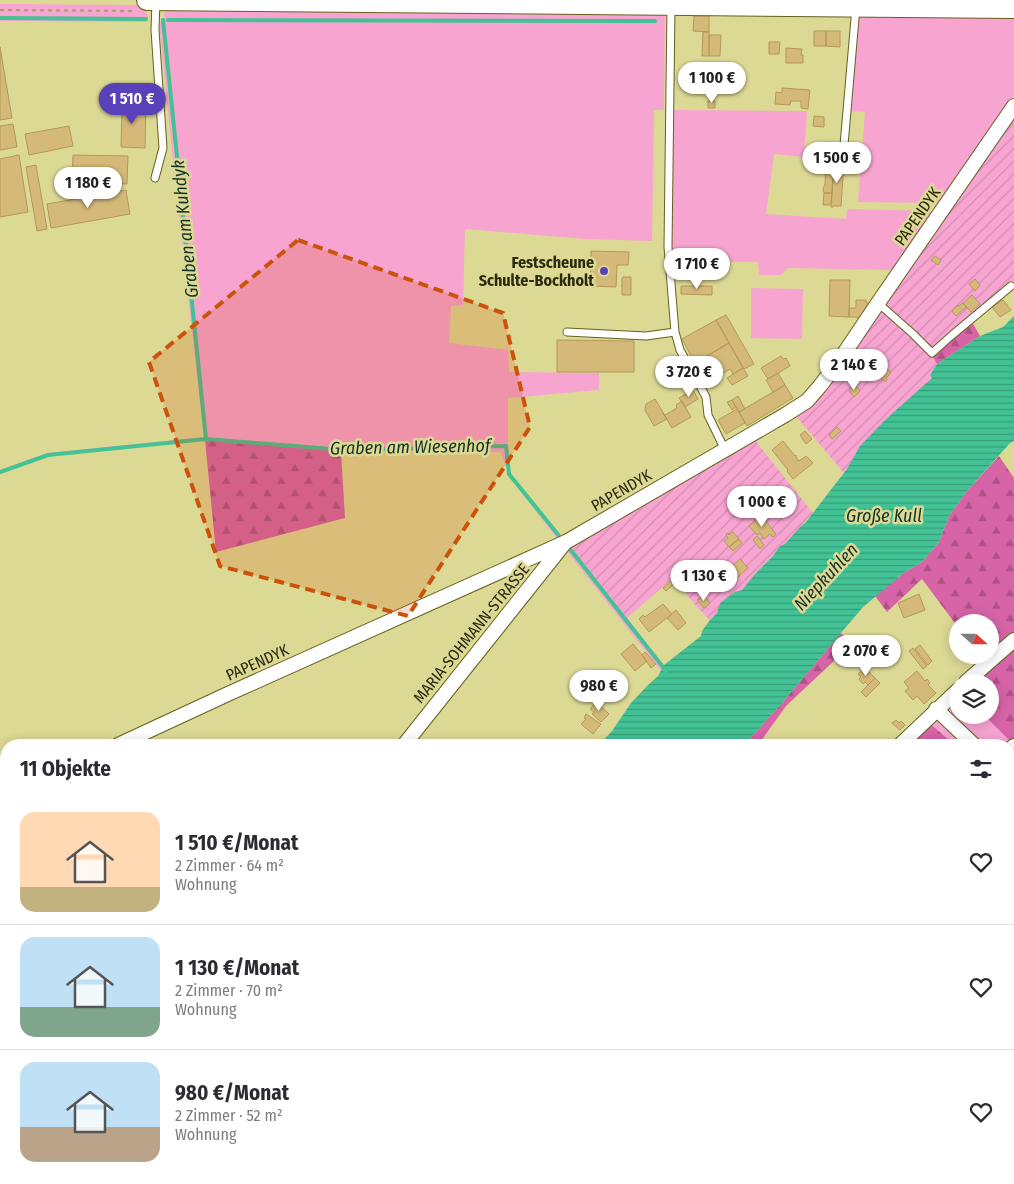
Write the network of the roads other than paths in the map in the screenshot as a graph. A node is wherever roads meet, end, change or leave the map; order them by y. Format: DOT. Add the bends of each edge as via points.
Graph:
graph roads {
  1 [pos="147,0"];
  2 [pos="156,0"];
  3 [pos="671,5"];
  4 [pos="856,7"];
  5 [pos="1014,8"];
  6 [pos="1014,106"];
  7 [pos="844,145"];
  8 [pos="155,178"];
  9 [pos="1011,286"];
  10 [pos="878,303"];
  11 [pos="567,332"];
  12 [pos="675,332"];
  13 [pos="725,450"];
  14 [pos="566,542"];
  15 [pos="1014,640"];
  16 [pos="975,674"];
  17 [pos="949,698"];
  18 [pos="936,709"];
  19 [pos="131,739"];
  20 [pos="409,739"];
  21 [pos="906,739"];
  22 [pos="968,739"];
  1 -- 2 [label="main road"];
  2 -- 3 [label="main road"];
  2 -- 8 [label="lane" via="163,148"];
  3 -- 4 [label="main road"];
  3 -- 12 [label="lane" via="668,247"];
  4 -- 5 [label="main road"];
  4 -- 7 [label="lane"];
  6 -- 10 [label="street, PAPENDYK"];
  9 -- 10 [label="lane" via="932,353"];
  10 -- 13 [label="street, PAPENDYK" via="807,401"];
  11 -- 12 [label="lane" via="646,336"];
  12 -- 13 [label="lane" via="680,350 706,397 708,416"];
  13 -- 14 [label="street, PAPENDYK"];
  14 -- 19 [label="street, PAPENDYK"];
  14 -- 20 [label="street, MARIA-SOHMANN-STRASSE"];
  15 -- 16 [label="street"];
  17 -- 18 [label="street"];
  18 -- 21 [label="street"];
  18 -- 22 [label="street"];
}
